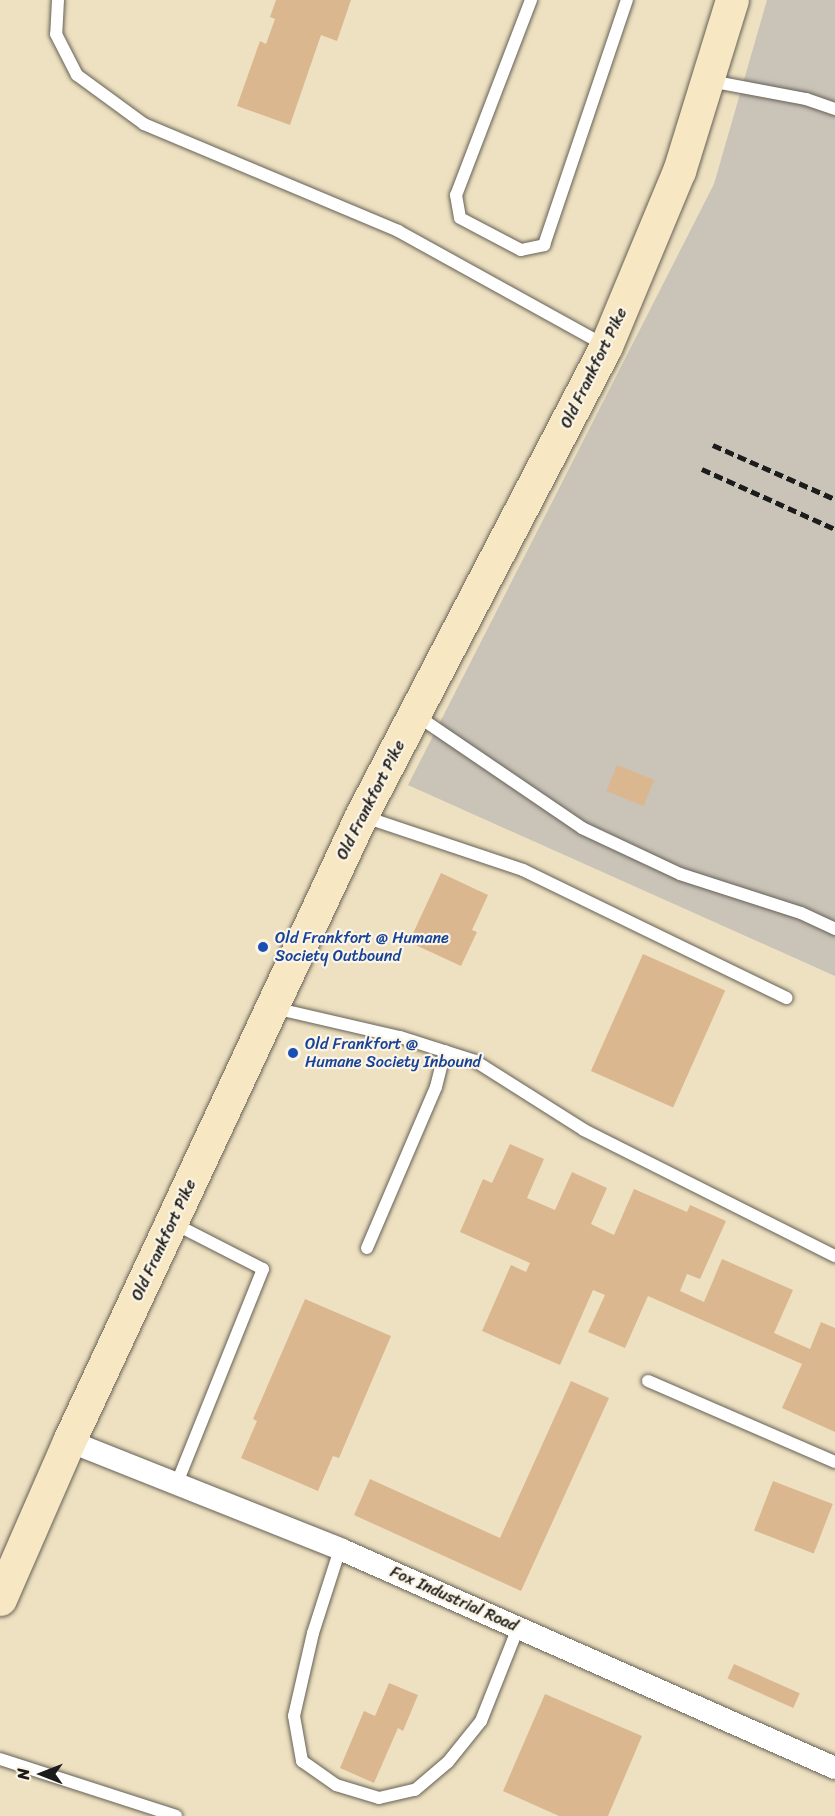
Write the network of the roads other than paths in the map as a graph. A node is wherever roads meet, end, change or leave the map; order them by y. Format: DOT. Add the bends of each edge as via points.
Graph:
graph roads {
  1 [pos="58,0"];
  2 [pos="531,0"];
  3 [pos="627,0"];
  4 [pos="732,0"];
  5 [pos="710,81"];
  6 [pos="835,109"];
  7 [pos="606,346"];
  8 [pos="415,714"];
  9 [pos="361,816"];
  10 [pos="835,929"];
  11 [pos="788,998"];
  12 [pos="270,1007"];
  13 [pos="444,1051"];
  14 [pos="172,1222"];
  15 [pos="367,1248"];
  16 [pos="835,1256"];
  17 [pos="648,1381"];
  18 [pos="69,1440"];
  19 [pos="835,1462"];
  20 [pos="177,1483"];
  21 [pos="340,1549"];
  22 [pos="0,1599"];
  23 [pos="518,1628"];
  24 [pos="0,1759"];
  25 [pos="835,1768"];
  26 [pos="176,1816"];
  1 -- 7 [label="lane" via="56,34 77,75 144,124 398,231"];
  2 -- 3 [label="lane" via="456,195 460,218 521,250 544,245"];
  4 -- 5 [label="main road, Old Frankfort Pike"];
  5 -- 6 [label="lane" via="806,99"];
  5 -- 7 [label="main road, Old Frankfort Pike" via="644,262"];
  7 -- 8 [label="main road, Old Frankfort Pike"];
  8 -- 9 [label="main road, Old Frankfort Pike"];
  8 -- 10 [label="lane" via="582,828 680,874 801,913"];
  9 -- 11 [label="lane" via="523,870"];
  9 -- 12 [label="main road, Old Frankfort Pike"];
  12 -- 13 [label="lane"];
  12 -- 14 [label="main road, Old Frankfort Pike"];
  13 -- 15 [label="lane" via="436,1087"];
  13 -- 16 [label="lane" via="475,1061 584,1130"];
  14 -- 18 [label="main road, Old Frankfort Pike"];
  14 -- 20 [label="lane" via="263,1269"];
  17 -- 19 [label="lane"];
  18 -- 20 [label="street, Fox Industrial Road"];
  18 -- 22 [label="main road, Old Frankfort Pike"];
  20 -- 21 [label="street, Fox Industrial Road"];
  21 -- 23 [label="street, Fox Industrial Road"];
  21 -- 23 [label="lane" via="313,1633 294,1716 302,1761 336,1785 379,1798 415,1790 448,1762 481,1721"];
  23 -- 25 [label="street, Fox Industrial Road"];
  24 -- 26 [label="lane"];
}
